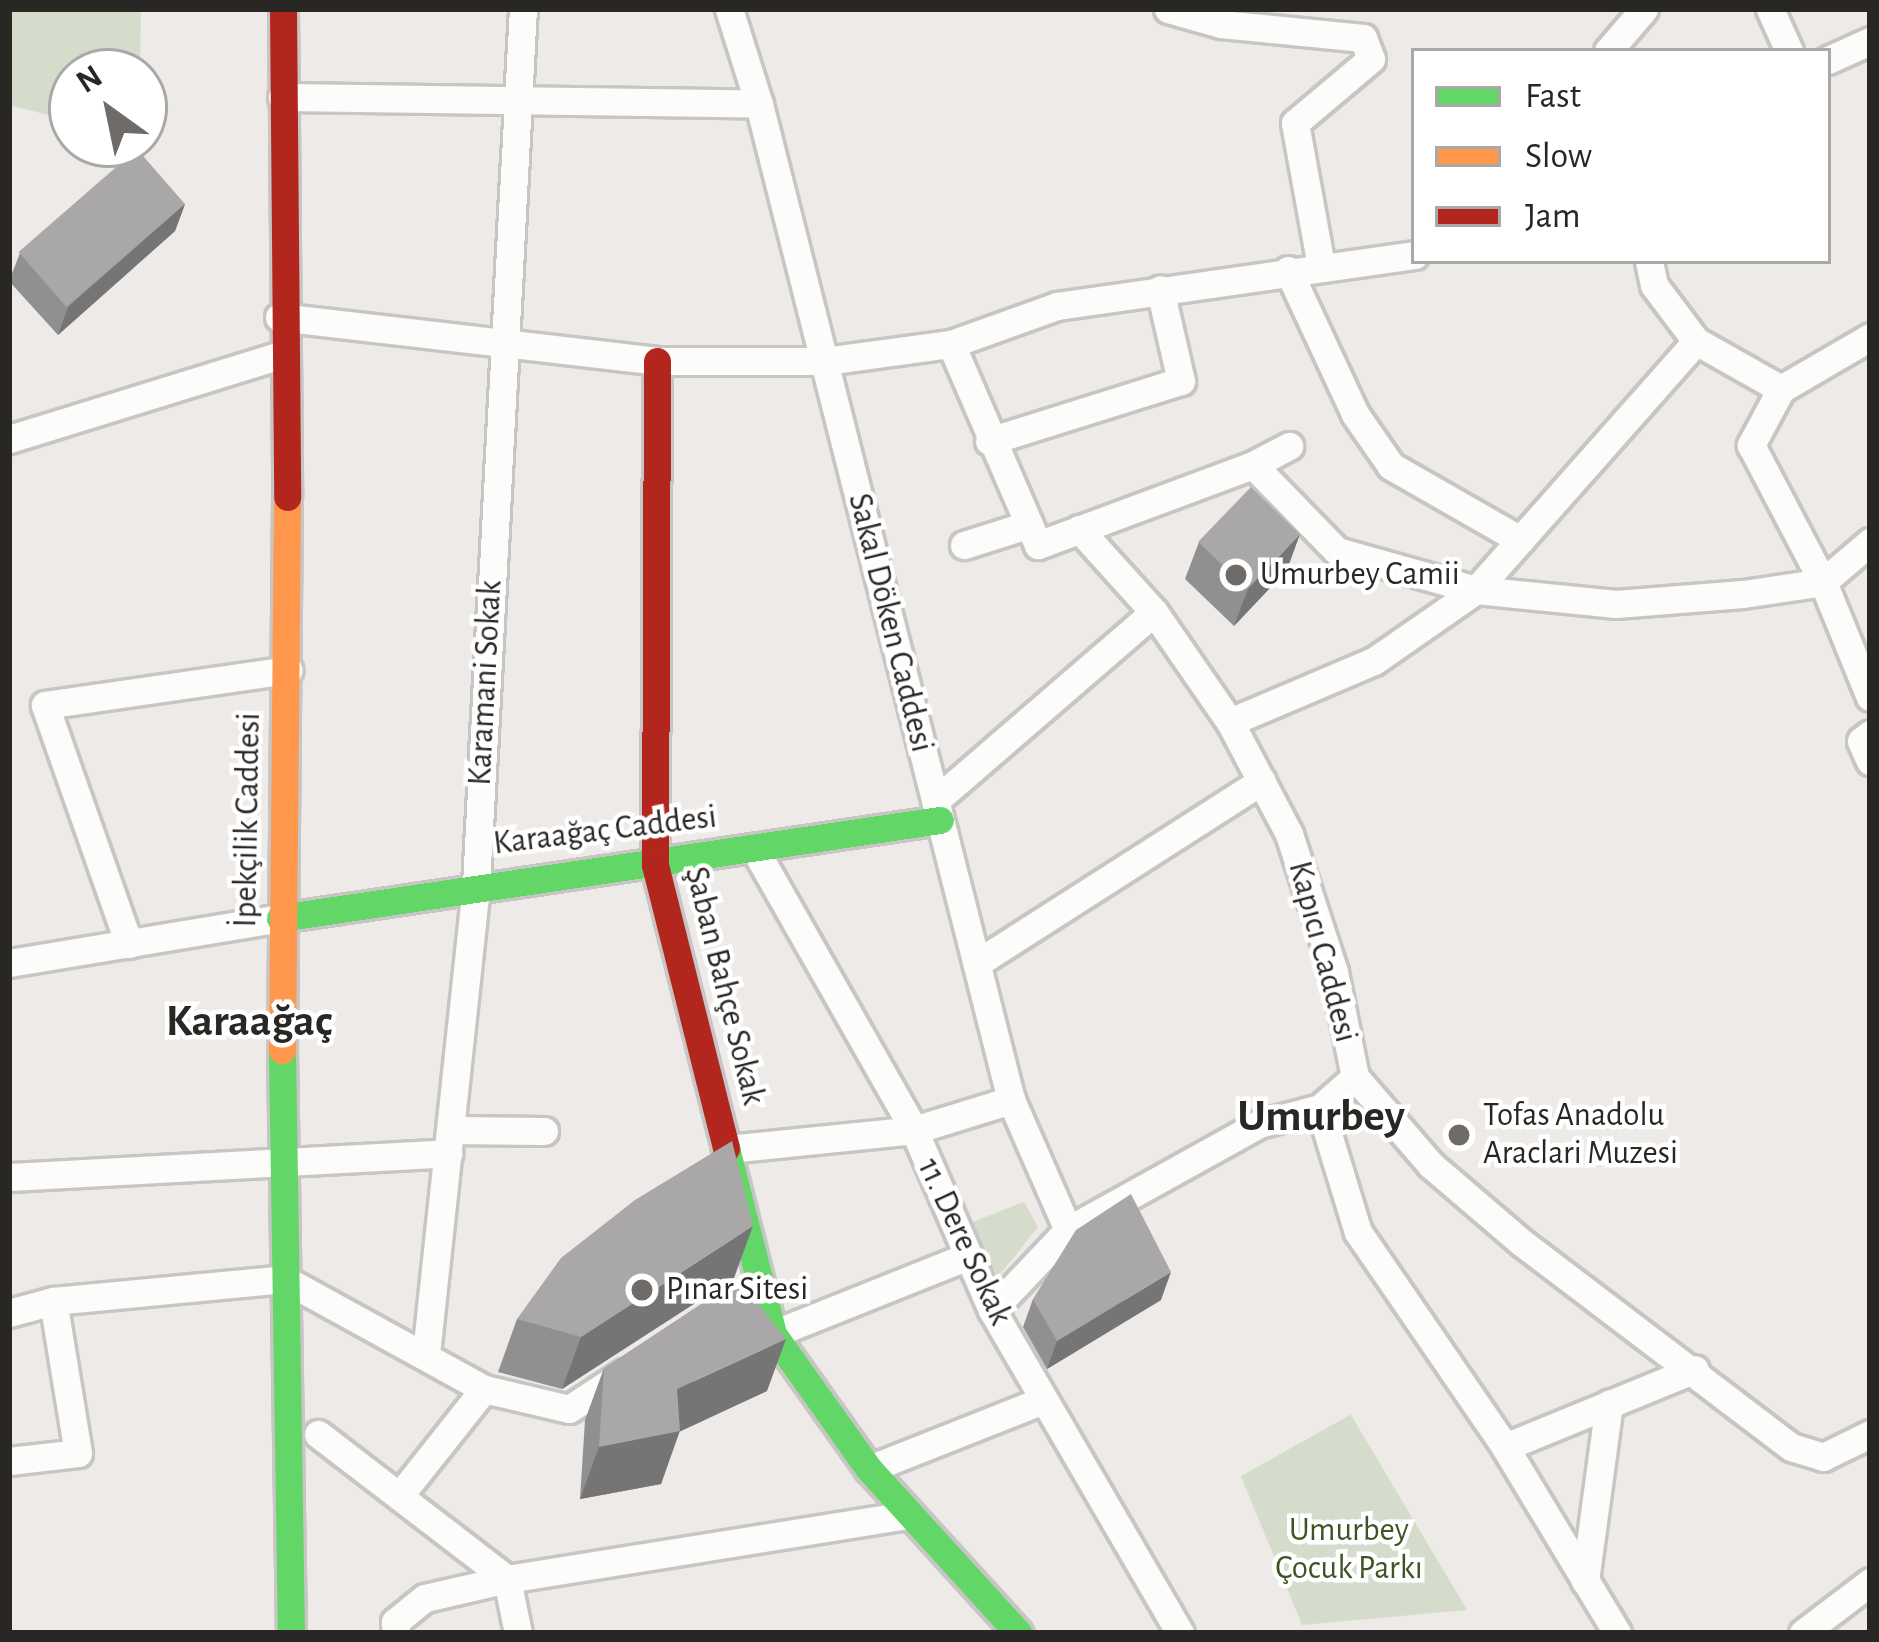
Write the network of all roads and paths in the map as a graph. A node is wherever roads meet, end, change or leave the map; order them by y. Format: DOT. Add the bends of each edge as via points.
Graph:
graph roads {
  1 [pos="283,9"];
  2 [pos="523,9"];
  3 [pos="729,9"];
  4 [pos="1168,9"];
  5 [pos="1644,9"];
  6 [pos="1770,9"];
  7 [pos="1221,16"];
  8 [pos="1870,41"];
  9 [pos="1611,48"];
  10 [pos="1788,48"];
  11 [pos="1831,59"];
  12 [pos="282,97"];
  13 [pos="760,104"];
  14 [pos="519,105"];
  15 [pos="1411,255"];
  16 [pos="1650,264"];
  17 [pos="1321,266"];
  18 [pos="1288,270"];
  19 [pos="1160,290"];
  20 [pos="279,317"];
  21 [pos="1870,338"];
  22 [pos="504,341"];
  23 [pos="1696,341"];
  24 [pos="951,344"];
  25 [pos="280,355"];
  26 [pos="657,361"];
  27 [pos="825,361"];
  28 [pos="1780,389"];
  29 [pos="9,439"];
  30 [pos="989,441"];
  31 [pos="1289,446"];
  32 [pos="1253,465"];
  33 [pos="1024,526"];
  34 [pos="1079,529"];
  35 [pos="1520,540"];
  36 [pos="1870,542"];
  37 [pos="964,545"];
  38 [pos="1822,582"];
  39 [pos="1476,590"];
  40 [pos="1154,612"];
  41 [pos="287,670"];
  42 [pos="1870,698"];
  43 [pos="1230,722"];
  44 [pos="1870,734"];
  45 [pos="1870,761"];
  46 [pos="1262,781"];
  47 [pos="937,810"];
  48 [pos="754,848"];
  49 [pos="655,865"];
  50 [pos="476,884"];
  51 [pos="280,918"];
  52 [pos="129,944"];
  53 [pos="9,963"];
  54 [pos="977,963"];
  55 [pos="1355,1076"];
  56 [pos="1011,1100"];
  57 [pos="1320,1108"];
  58 [pos="914,1130"];
  59 [pos="544,1132"];
  60 [pos="450,1142"];
  61 [pos="728,1149"];
  62 [pos="285,1157"];
  63 [pos="9,1177"];
  64 [pos="1068,1231"];
  65 [pos="966,1257"];
  66 [pos="284,1279"];
  67 [pos="762,1282"];
  68 [pos="53,1301"];
  69 [pos="724,1307"];
  70 [pos="992,1310"];
  71 [pos="9,1313"];
  72 [pos="773,1334"];
  73 [pos="426,1354"];
  74 [pos="646,1358"];
  75 [pos="1695,1369"];
  76 [pos="484,1389"];
  77 [pos="1042,1400"];
  78 [pos="1610,1404"];
  79 [pos="318,1434"];
  80 [pos="1870,1434"];
  81 [pos="1504,1447"];
  82 [pos="9,1460"];
  83 [pos="868,1469"];
  84 [pos="400,1495"];
  85 [pos="907,1515"];
  86 [pos="507,1579"];
  87 [pos="1586,1581"];
  88 [pos="1870,1582"];
  89 [pos="291,1633"];
  90 [pos="396,1633"];
  91 [pos="518,1633"];
  92 [pos="1018,1633"];
  93 [pos="1180,1633"];
  94 [pos="1617,1633"];
  95 [pos="1803,1633"];
  1 -- 12 [label="main road, İpekçilik Caddesi"];
  2 -- 14 [label="street, Karamani Sokak"];
  3 -- 13 [label="street, Sakal Döken Caddesi"];
  4 -- 7 [label="street"];
  5 -- 9 [label="street"];
  6 -- 10 [label="street"];
  7 -- 17 [label="street" via="1363,38 1371,59 1295,122"];
  8 -- 11 [label="street"];
  12 -- 14 [label="street"];
  12 -- 20 [label="main road, İpekçilik Caddesi"];
  13 -- 14 [label="street"];
  13 -- 27 [label="street, Sakal Döken Caddesi"];
  14 -- 22 [label="street, Karamani Sokak"];
  15 -- 17 [label="street"];
  16 -- 23 [label="street" via="1654,285"];
  17 -- 18 [label="street"];
  18 -- 19 [label="street"];
  18 -- 35 [label="street" via="1354,414 1391,466"];
  19 -- 24 [label="street" via="1057,306"];
  19 -- 30 [label="street" via="1181,381"];
  20 -- 22 [label="street"];
  20 -- 25 [label="main road, İpekçilik Caddesi"];
  21 -- 28 [label="street"];
  22 -- 26 [label="street"];
  22 -- 50 [label="street, Karamani Sokak"];
  23 -- 28 [label="street"];
  23 -- 35 [label="street"];
  24 -- 27 [label="street"];
  24 -- 30 [label="street"];
  25 -- 29 [label="street"];
  25 -- 41 [label="main road, İpekçilik Caddesi"];
  26 -- 27 [label="street"];
  26 -- 49 [label="main road, Şaban Bahçe Sokak"];
  27 -- 47 [label="street, Sakal Döken Caddesi"];
  28 -- 38 [label="street" via="1751,446"];
  30 -- 33 [label="street"];
  31 -- 32 [label="street"];
  32 -- 34 [label="street"];
  32 -- 39 [label="street" via="1337,551"];
  33 -- 34 [label="street" via="1038,545"];
  33 -- 37 [label="street"];
  34 -- 40 [label="street, Kapıcı Caddesi"];
  35 -- 39 [label="street"];
  36 -- 38 [label="street"];
  38 -- 39 [label="street" via="1616,604"];
  38 -- 42 [label="street"];
  39 -- 43 [label="street" via="1374,661"];
  40 -- 43 [label="street, Kapıcı Caddesi"];
  40 -- 47 [label="street"];
  41 -- 51 [label="main road, İpekçilik Caddesi"];
  41 -- 52 [label="street" via="45,705"];
  43 -- 46 [label="street, Kapıcı Caddesi"];
  44 -- 45 [label="street" via="1861,741"];
  46 -- 54 [label="street"];
  46 -- 55 [label="street, Kapıcı Caddesi" via="1289,835 1334,972"];
  47 -- 48 [label="main road, Karaağaç Caddesi"];
  47 -- 54 [label="street, Sakal Döken Caddesi"];
  48 -- 49 [label="main road, Karaağaç Caddesi"];
  48 -- 58 [label="street, 11. Dere Sokak"];
  49 -- 50 [label="main road, Karaağaç Caddesi"];
  49 -- 61 [label="main road, Şaban Bahçe Sokak"];
  50 -- 51 [label="main road, Karaağaç Caddesi"];
  50 -- 60 [label="street, Karamani Sokak"];
  51 -- 52 [label="street"];
  51 -- 62 [label="main road, İpekçilik Caddesi"];
  52 -- 53 [label="street"];
  54 -- 56 [label="street, Sakal Döken Caddesi"];
  55 -- 57 [label="street, Kapıcı Caddesi"];
  55 -- 75 [label="street" via="1431,1165"];
  56 -- 58 [label="street"];
  56 -- 64 [label="street, Sakal Döken Caddesi"];
  57 -- 64 [label="street" via="1258,1124"];
  57 -- 81 [label="street" via="1358,1232"];
  58 -- 61 [label="street"];
  58 -- 65 [label="street, 11. Dere Sokak"];
  59 -- 60 [label="street"];
  60 -- 62 [label="street"];
  60 -- 73 [label="street, Karamani Sokak"];
  61 -- 67 [label="main road, Şaban Bahçe Sokak"];
  62 -- 63 [label="street"];
  62 -- 66 [label="main road, İpekçilik Caddesi"];
  64 -- 70 [label="street"];
  65 -- 70 [label="street, 11. Dere Sokak"];
  65 -- 72 [label="street"];
  66 -- 68 [label="street"];
  66 -- 73 [label="street"];
  66 -- 89 [label="main road, İpekçilik Caddesi"];
  67 -- 69 [label="street"];
  67 -- 72 [label="main road, Şaban Bahçe Sokak"];
  68 -- 71 [label="street"];
  68 -- 82 [label="street" via="78,1453"];
  70 -- 77 [label="street, 11. Dere Sokak"];
  72 -- 83 [label="main road, Şaban Bahçe Sokak"];
  73 -- 76 [label="street"];
  74 -- 76 [label="street" via="569,1409"];
  75 -- 78 [label="street"];
  75 -- 80 [label="street" via="1791,1447 1823,1456"];
  76 -- 84 [label="street"];
  77 -- 83 [label="street"];
  77 -- 93 [label="street, 11. Dere Sokak"];
  78 -- 81 [label="street"];
  78 -- 87 [label="street"];
  79 -- 84 [label="street"];
  81 -- 87 [label="street"];
  83 -- 85 [label="main road, Şaban Bahçe Sokak"];
  84 -- 86 [label="street"];
  85 -- 86 [label="street"];
  85 -- 92 [label="main road, Şaban Bahçe Sokak"];
  86 -- 90 [label="street" via="424,1598 395,1622"];
  86 -- 91 [label="street"];
  87 -- 94 [label="street"];
  88 -- 95 [label="street"];
}
